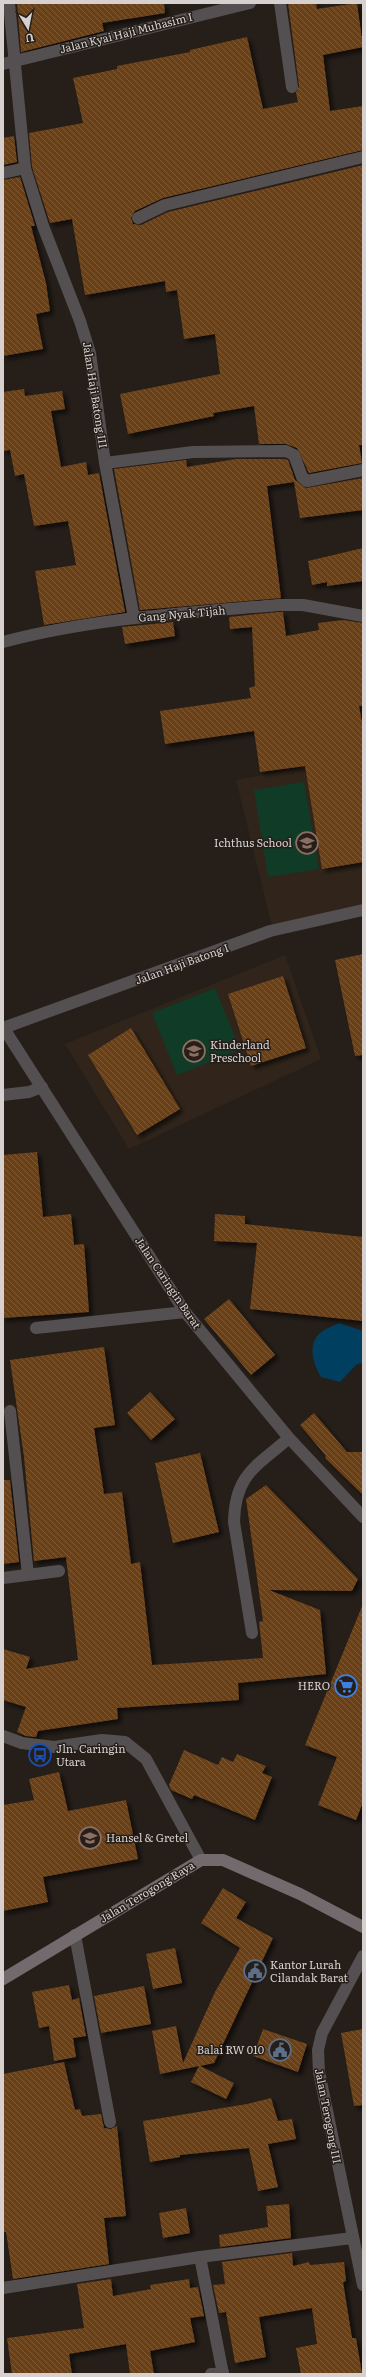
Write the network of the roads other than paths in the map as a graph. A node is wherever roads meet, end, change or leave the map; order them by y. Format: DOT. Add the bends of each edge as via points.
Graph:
graph roads {
  1 [pos="8,3"];
  2 [pos="250,3"];
  3 [pos="280,3"];
  4 [pos="8,63"];
  5 [pos="292,87"];
  6 [pos="363,157"];
  7 [pos="25,168"];
  8 [pos="3,173"];
  9 [pos="138,218"];
  10 [pos="105,463"];
  11 [pos="363,470"];
  12 [pos="363,616"];
  13 [pos="134,618"];
  14 [pos="3,642"];
  15 [pos="363,910"];
  16 [pos="3,1028"];
  17 [pos="42,1087"];
  18 [pos="3,1094"];
  19 [pos="185,1312"];
  20 [pos="36,1328"];
  21 [pos="10,1411"];
  22 [pos="289,1438"];
  23 [pos="363,1518"];
  24 [pos="59,1571"];
  25 [pos="28,1575"];
  26 [pos="3,1578"];
  27 [pos="252,1633"];
  28 [pos="3,1736"];
  29 [pos="201,1860"];
  30 [pos="363,1927"];
  31 [pos="75,1936"];
  32 [pos="363,1956"];
  33 [pos="3,1979"];
  34 [pos="110,2122"];
  35 [pos="352,2238"];
  36 [pos="200,2257"];
  37 [pos="363,2285"];
  38 [pos="3,2288"];
  39 [pos="219,2373"];
  1 -- 4 [label="street, Jalan Haji Batong III"];
  2 -- 4 [label="street, Jalan Kyai Haji Muhasim I"];
  3 -- 5 [label="street"];
  4 -- 7 [label="street, Jalan Haji Batong III"];
  6 -- 9 [label="street" via="165,205"];
  7 -- 8 [label="street"];
  7 -- 10 [label="street, Jalan Haji Batong III" via="43,226 90,353"];
  10 -- 11 [label="street, Jalan Haji Batong III" via="193,452 286,451 294,455 302,477 307,481"];
  10 -- 13 [label="street"];
  12 -- 13 [label="street, Gang Nyak Tijah" via="303,605"];
  13 -- 14 [label="street, Gang Nyak Tijah" via="51,630"];
  15 -- 16 [label="street, Jalan Haji Batong I" via="270,932"];
  16 -- 17 [label="street, Jalan Caringin Barat"];
  17 -- 18 [label="street" via="29,1092"];
  17 -- 19 [label="street, Jalan Caringin Barat"];
  19 -- 20 [label="street"];
  19 -- 22 [label="street, Jalan Caringin Barat"];
  21 -- 25 [label="street"];
  22 -- 23 [label="street, Jalan Caringin Barat"];
  22 -- 27 [label="street" via="247,1475 234,1503 234,1522"];
  24 -- 25 [label="street"];
  25 -- 26 [label="street"];
  28 -- 29 [label="street" via="22,1743 54,1747 102,1740 125,1742 146,1759"];
  29 -- 30 [label="street, Jalan Terogong Raya" via="223,1860 300,1894"];
  29 -- 31 [label="street, Jalan Terogong Raya"];
  31 -- 33 [label="street, Jalan Terogong Raya"];
  31 -- 34 [label="street"];
  32 -- 35 [label="street, Jalan Terogong III" via="325,2026 318,2050 319,2072"];
  35 -- 36 [label="street"];
  35 -- 37 [label="street, Jalan Terogong III"];
  36 -- 38 [label="street"];
  36 -- 39 [label="street"];
}
